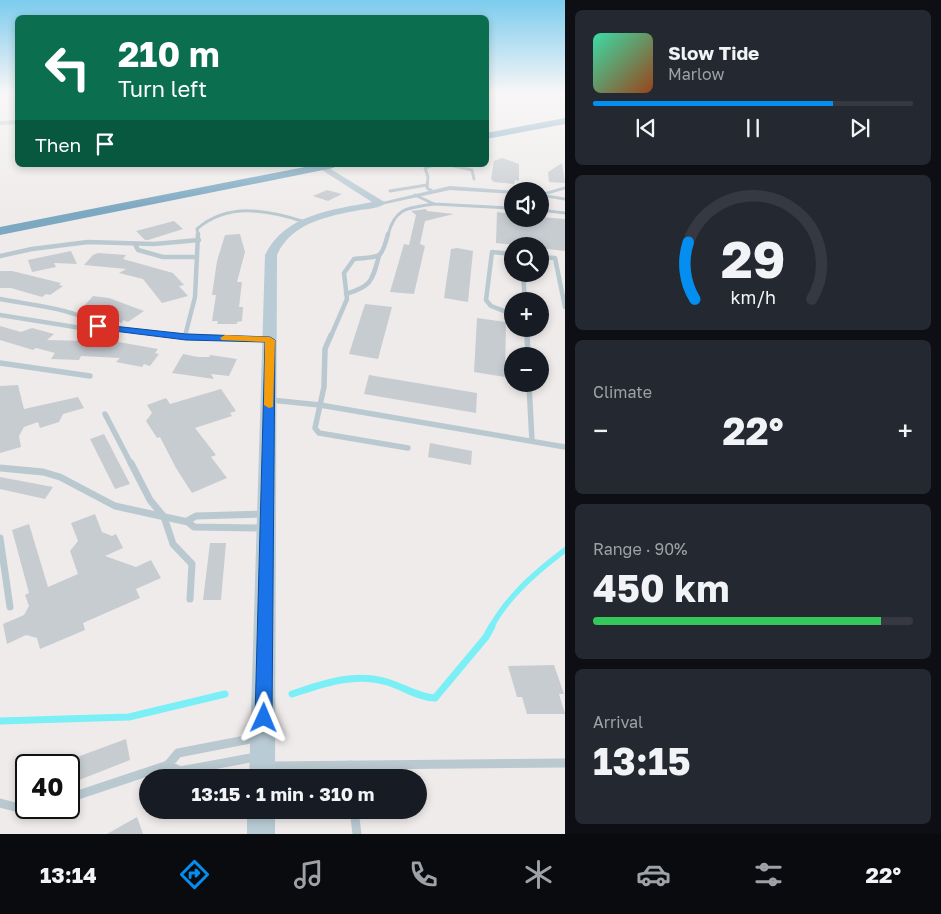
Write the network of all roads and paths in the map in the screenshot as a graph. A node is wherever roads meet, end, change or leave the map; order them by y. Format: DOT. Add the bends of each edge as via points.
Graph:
graph roads {
  1 [pos="507,132"];
  2 [pos="489,135"];
  3 [pos="276,167"];
  4 [pos="319,167"];
  5 [pos="326,167"];
  6 [pos="428,167"];
  7 [pos="452,167"];
  8 [pos="474,179"];
  9 [pos="430,188"];
  10 [pos="564,188"];
  11 [pos="390,191"];
  12 [pos="504,191"];
  13 [pos="549,192"];
  14 [pos="415,195"];
  15 [pos="565,198"];
  16 [pos="381,203"];
  17 [pos="434,204"];
  18 [pos="504,208"];
  19 [pos="549,211"];
  20 [pos="565,212"];
  21 [pos="0,221"];
  22 [pos="305,222"];
  23 [pos="0,231"];
  24 [pos="199,240"];
  25 [pos="135,244"];
  26 [pos="504,253"];
  27 [pos="0,256"];
  28 [pos="380,256"];
  29 [pos="197,257"];
  30 [pos="549,258"];
  31 [pos="346,294"];
  32 [pos="0,299"];
  33 [pos="565,307"];
  34 [pos="504,311"];
  35 [pos="0,316"];
  36 [pos="98,326"];
  37 [pos="186,337"];
  38 [pos="270,340"];
  39 [pos="0,362"];
  40 [pos="90,376"];
  41 [pos="529,392"];
  42 [pos="269,400"];
  43 [pos="320,404"];
  44 [pos="105,414"];
  45 [pos="532,441"];
  46 [pos="565,447"];
  47 [pos="408,448"];
  48 [pos="0,468"];
  49 [pos="164,517"];
  50 [pos="268,521"];
  51 [pos="188,522"];
  52 [pos="0,538"];
  53 [pos="190,599"];
  54 [pos="10,607"];
  55 [pos="263,737"];
  56 [pos="565,763"];
  57 [pos="168,765"];
  58 [pos="350,765"];
  59 [pos="262,767"];
  60 [pos="351,769"];
  61 [pos="80,794"];
  62 [pos="0,803"];
  63 [pos="15,807"];
  64 [pos="262,819"];
  65 [pos="355,819"];
  66 [pos="261,834"];
  67 [pos="356,834"];
  1 -- 2 [label="highway"];
  3 -- 21 [label="highway"];
  4 -- 23 [label="highway"];
  5 -- 16 [label="street"];
  6 -- 9 [label="lane" via="425,168"];
  7 -- 8 [label="lane" via="472,170"];
  9 -- 11 [label="lane"];
  9 -- 12 [label="street"];
  9 -- 14 [label="street"];
  10 -- 13 [label="lane"];
  14 -- 16 [label="street"];
  14 -- 17 [label="lane"];
  15 -- 15 [label="lane" via="540,195"];
  16 -- 22 [label="street"];
  17 -- 18 [label="lane"];
  17 -- 28 [label="lane" via="402,208 394,214"];
  19 -- 20 [label="lane"];
  22 -- 24 [label="lane" via="265,212 223,214 207,219 197,229"];
  22 -- 38 [label="street" via="286,232 273,248"];
  24 -- 25 [label="lane"];
  24 -- 29 [label="lane"];
  25 -- 27 [label="lane" via="72,244"];
  25 -- 29 [label="lane" via="138,250 150,254"];
  26 -- 34 [label="lane" via="492,252 486,300 491,306"];
  28 -- 31 [label="lane" via="371,285"];
  28 -- 31 [label="lane" via="354,259 349,264 344,273"];
  29 -- 37 [label="lane"];
  30 -- 33 [label="lane" via="555,258"];
  31 -- 43 [label="lane" via="347,299 325,349"];
  32 -- 36 [label="lane" via="74,314"];
  35 -- 36 [label="lane" via="82,328"];
  36 -- 37 [label="lane"];
  37 -- 38 [label="lane"];
  38 -- 42 [label="street"];
  39 -- 40 [label="lane"];
  41 -- 45 [label="lane"];
  42 -- 43 [label="lane"];
  42 -- 50 [label="street"];
  43 -- 45 [label="lane"];
  43 -- 47 [label="lane" via="315,428 319,433"];
  44 -- 49 [label="lane" via="150,500"];
  45 -- 46 [label="lane"];
  48 -- 49 [label="lane" via="60,477 114,506"];
  49 -- 51 [label="lane"];
  49 -- 53 [label="lane" via="173,544 192,564"];
  50 -- 51 [label="lane" via="194,527"];
  50 -- 51 [label="lane" via="196,516"];
  50 -- 55 [label="street"];
  52 -- 54 [label="lane"];
  55 -- 57 [label="lane" via="178,753"];
  55 -- 59 [label="street"];
  56 -- 58 [label="lane"];
  57 -- 59 [label="lane" via="180,771"];
  57 -- 61 [label="lane"];
  58 -- 59 [label="lane"];
  58 -- 60 [label="lane"];
  62 -- 63 [label="lane"];
  64 -- 66 [label="street"];
  65 -- 67 [label="lane"];
}
